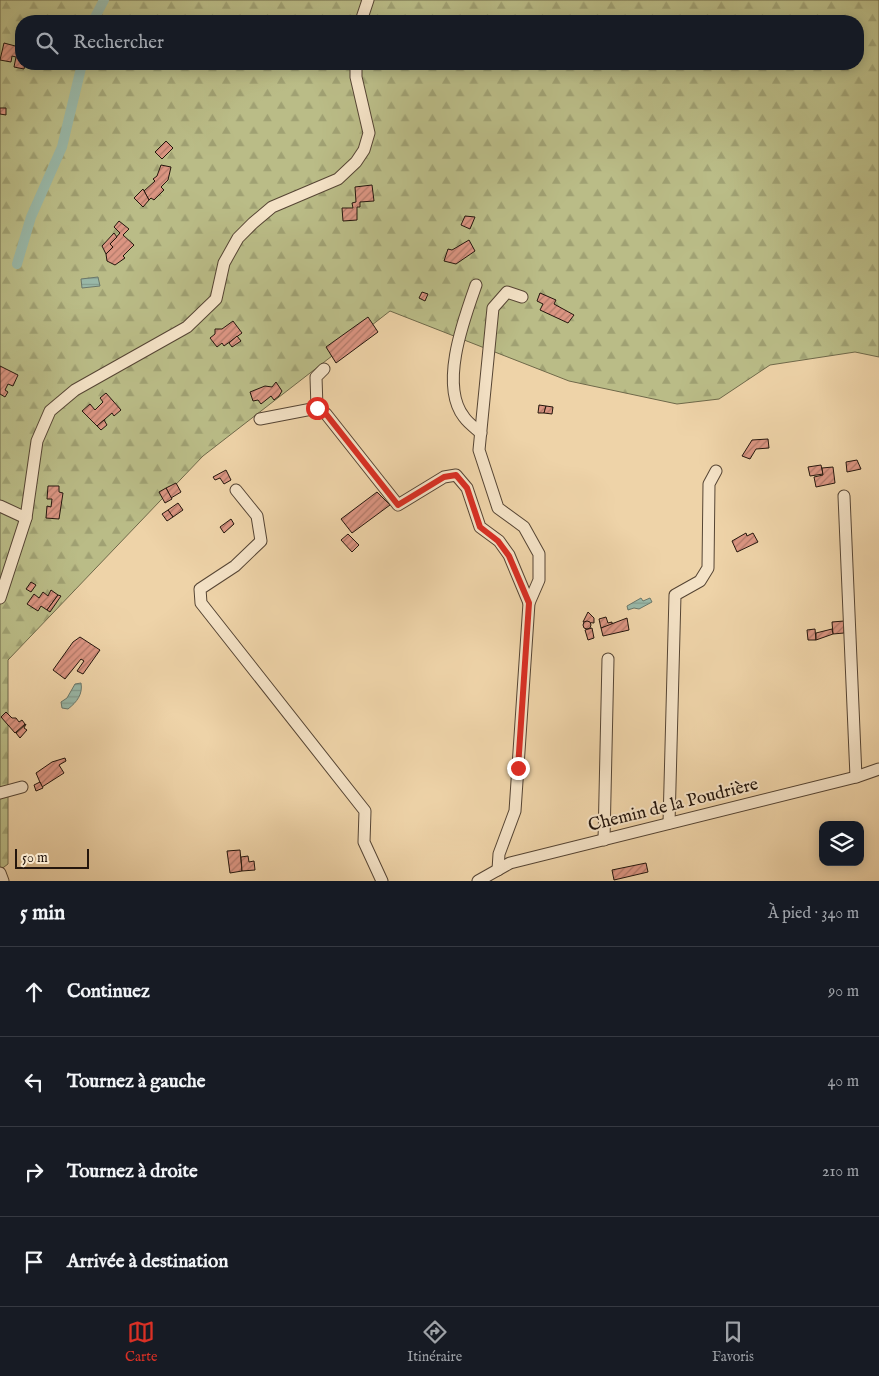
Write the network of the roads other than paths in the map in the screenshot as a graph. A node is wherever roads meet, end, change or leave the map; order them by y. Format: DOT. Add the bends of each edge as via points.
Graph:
graph roads {
  1 [pos="368,0"];
  2 [pos="363,15"];
  3 [pos="356,70"];
  4 [pos="476,286"];
  5 [pos="522,297"];
  6 [pos="324,369"];
  7 [pos="317,408"];
  8 [pos="260,419"];
  9 [pos="481,433"];
  10 [pos="716,471"];
  11 [pos="236,490"];
  12 [pos="844,496"];
  13 [pos="0,506"];
  14 [pos="26,518"];
  15 [pos="0,598"];
  16 [pos="529,603"];
  17 [pos="608,659"];
  18 [pos="879,769"];
  19 [pos="856,777"];
  20 [pos="22,787"];
  21 [pos="0,793"];
  22 [pos="669,823"];
  23 [pos="604,840"];
  24 [pos="498,870"];
  25 [pos="0,873"];
  26 [pos="3,881"];
  27 [pos="382,881"];
  28 [pos="478,881"];
  1 -- 2 [label="street"];
  3 -- 14 [label="street" via="369,133 356,162 338,179 272,207 253,222 238,238 224,263 216,300 187,328 74,390 50,411 37,441"];
  4 -- 9 [label="street" via="461,325 454,360 455,393 463,416"];
  5 -- 9 [label="street" via="507,292 493,308"];
  6 -- 7 [label="street" via="316,377"];
  7 -- 8 [label="street"];
  7 -- 16 [label="street" via="326,414 398,505 444,477 456,475 467,488 480,527 498,541 509,556"];
  9 -- 16 [label="street" via="479,450 498,508 524,527 539,554 539,580"];
  10 -- 22 [label="street" via="709,484 708,568 700,580 675,595"];
  11 -- 27 [label="street" via="257,516 261,541 235,566 200,589 201,603 365,811 364,842"];
  12 -- 19 [label="street"];
  13 -- 14 [label="street"];
  14 -- 15 [label="street"];
  16 -- 24 [label="street" via="514,811 499,854"];
  17 -- 23 [label="street"];
  18 -- 19 [label="street, Chemin de la Poudrière"];
  19 -- 22 [label="street, Chemin de la Poudrière"];
  20 -- 21 [label="street"];
  22 -- 23 [label="street, Chemin de la Poudrière"];
  23 -- 24 [label="street, Chemin de la Poudrière" via="510,863"];
  24 -- 28 [label="street, Chemin de la Poudrière"];
  25 -- 26 [label="street"];
}
